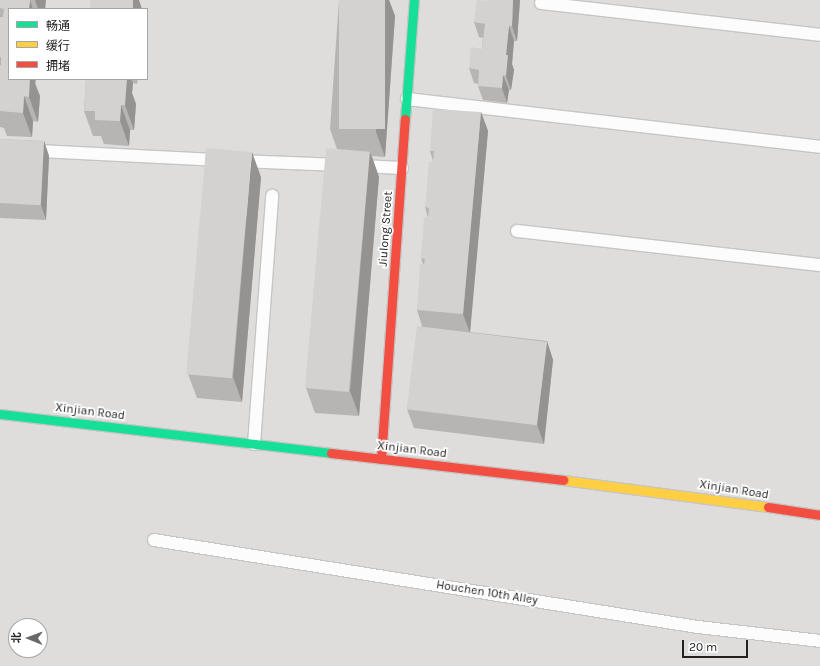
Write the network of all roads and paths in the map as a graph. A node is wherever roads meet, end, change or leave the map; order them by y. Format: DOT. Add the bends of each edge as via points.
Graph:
graph roads {
  1 [pos="414,0"];
  2 [pos="541,3"];
  3 [pos="820,35"];
  4 [pos="407,99"];
  5 [pos="820,147"];
  6 [pos="0,148"];
  7 [pos="402,168"];
  8 [pos="272,196"];
  9 [pos="517,231"];
  10 [pos="820,265"];
  11 [pos="0,414"];
  12 [pos="254,444"];
  13 [pos="381,459"];
  14 [pos="820,515"];
  15 [pos="154,540"];
  16 [pos="820,641"];
  1 -- 4 [label="street, Jiulong Street"];
  2 -- 3 [label="lane"];
  4 -- 5 [label="lane"];
  4 -- 7 [label="street, Jiulong Street"];
  6 -- 7 [label="lane"];
  7 -- 13 [label="street, Jiulong Street"];
  8 -- 12 [label="lane"];
  9 -- 10 [label="lane"];
  11 -- 12 [label="street, Xinjian Road"];
  12 -- 13 [label="street, Xinjian Road"];
  13 -- 14 [label="street, Xinjian Road" via="672,493"];
  15 -- 16 [label="lane, Houchen 10th Alley" via="690,626"];
}
